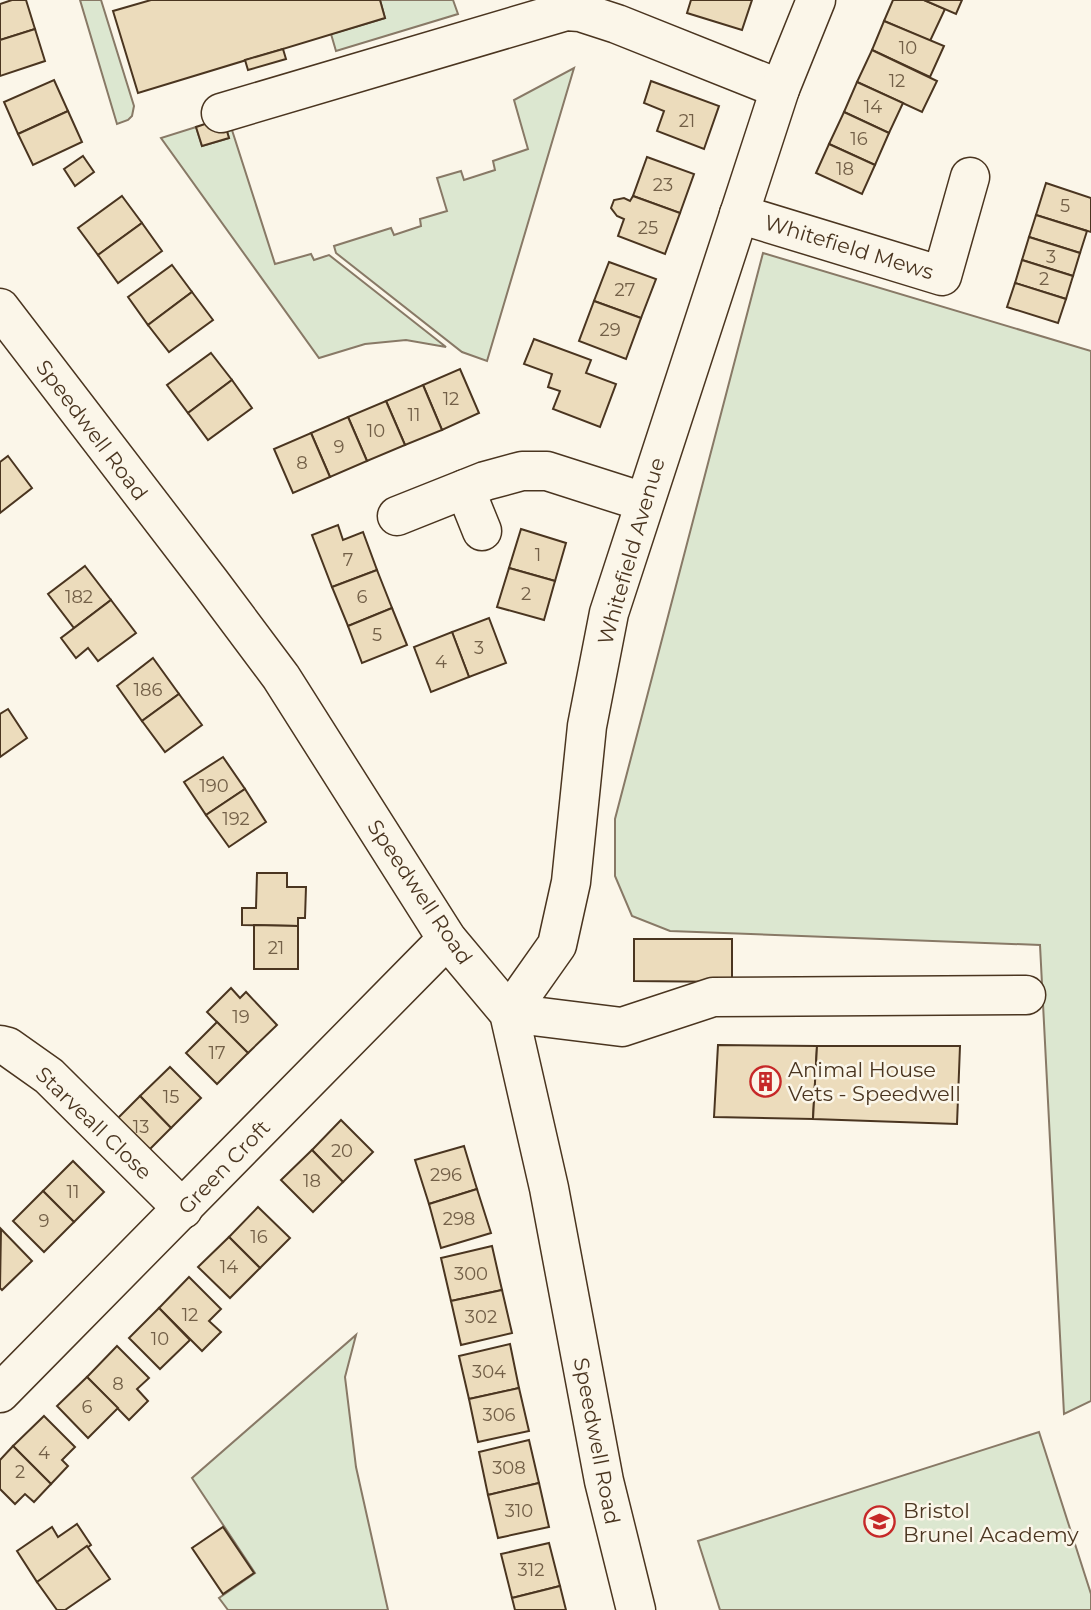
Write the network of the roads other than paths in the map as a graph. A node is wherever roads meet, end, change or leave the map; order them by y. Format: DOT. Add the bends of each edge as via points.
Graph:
graph roads {
  1 [pos="816,0"];
  2 [pos="528,9"];
  3 [pos="780,89"];
  4 [pos="221,113"];
  5 [pos="970,177"];
  6 [pos="739,214"];
  7 [pos="4,323"];
  8 [pos="465,489"];
  9 [pos="643,502"];
  10 [pos="397,516"];
  11 [pos="482,530"];
  12 [pos="447,939"];
  13 [pos="1026,995"];
  14 [pos="509,1013"];
  15 [pos="0,1045"];
  16 [pos="183,1209"];
  17 [pos="0,1393"];
  18 [pos="636,1610"];
  1 -- 3 [label="street, Whitefield Avenue"];
  2 -- 3 [label="street" via="590,14"];
  2 -- 4 [label="street"];
  3 -- 6 [label="street, Whitefield Avenue"];
  5 -- 6 [label="street, Whitefield Mews" via="943,276"];
  6 -- 9 [label="street, Whitefield Avenue"];
  7 -- 12 [label="street, Speedwell Road" via="281,677"];
  8 -- 9 [label="street" via="509,473 547,471"];
  8 -- 10 [label="street"];
  8 -- 11 [label="street"];
  9 -- 14 [label="street, Whitefield Avenue" via="609,613 587,726 571,882 557,945"];
  12 -- 14 [label="street, Speedwell Road"];
  12 -- 16 [label="street, Green Croft"];
  13 -- 14 [label="street" via="713,997 622,1027"];
  14 -- 18 [label="street, Speedwell Road" via="549,1188 604,1481"];
  15 -- 16 [label="street, Starveall Close" via="49,1076"];
  16 -- 17 [label="street, Green Croft"];
}
